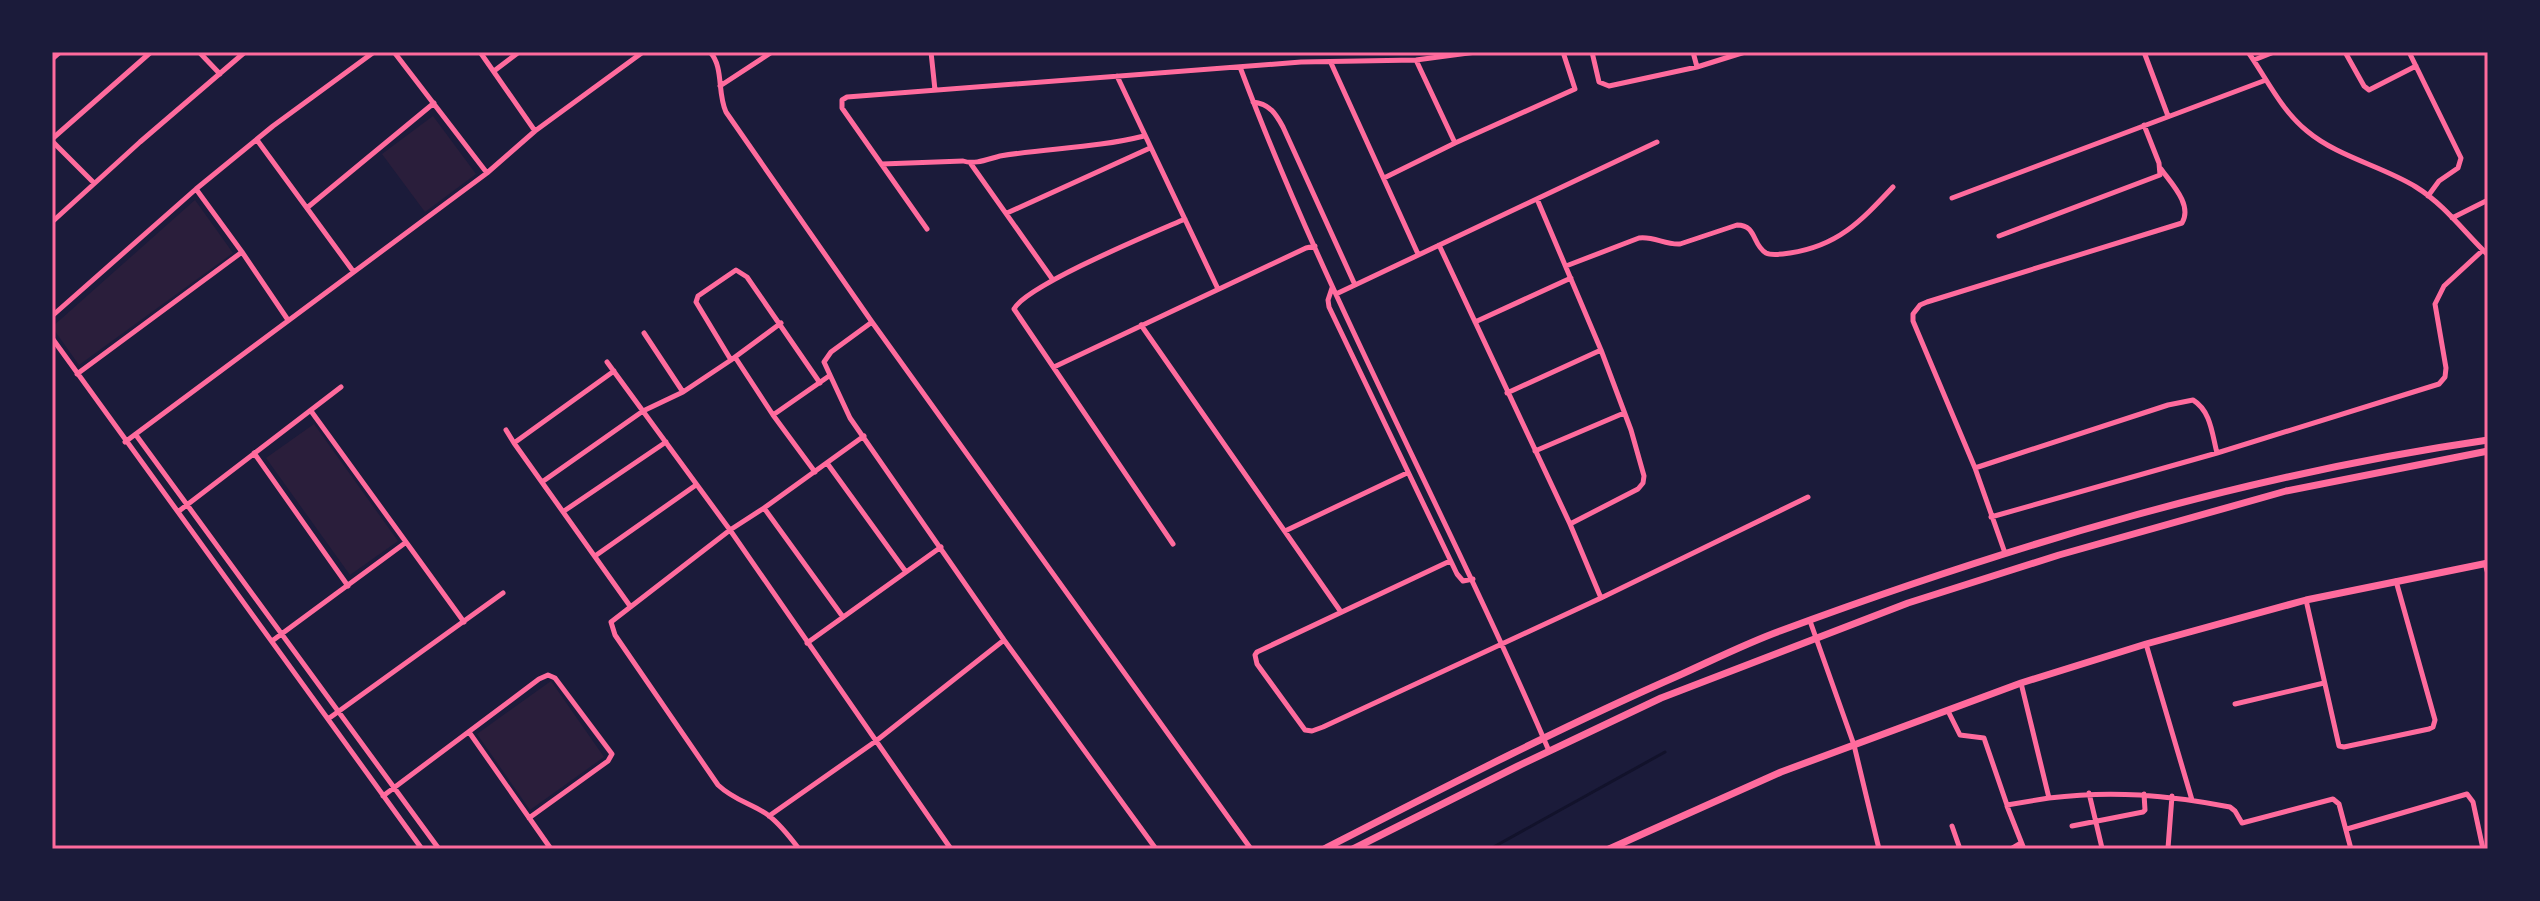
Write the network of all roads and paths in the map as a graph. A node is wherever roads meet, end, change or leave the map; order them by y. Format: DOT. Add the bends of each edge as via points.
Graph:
graph roads {
  1 [pos="60,52"];
  2 [pos="151,52"];
  3 [pos="199,52"];
  4 [pos="245,52"];
  5 [pos="374,52"];
  6 [pos="394,52"];
  7 [pos="480,52"];
  8 [pos="519,52"];
  9 [pos="643,52"];
  10 [pos="772,52"];
  11 [pos="931,52"];
  12 [pos="1476,52"];
  13 [pos="1563,52"];
  14 [pos="1592,52"];
  15 [pos="1693,52"];
  16 [pos="1745,52"];
  17 [pos="2144,52"];
  18 [pos="2248,52"];
  19 [pos="2274,52"];
  20 [pos="2345,52"];
  21 [pos="2409,52"];
  22 [pos="712,53"];
  23 [pos="52,59"];
  24 [pos="1416,60"];
  25 [pos="2254,60"];
  26 [pos="1331,63"];
  27 [pos="2416,66"];
  28 [pos="1240,67"];
  29 [pos="1697,67"];
  30 [pos="494,71"];
  31 [pos="220,74"];
  32 [pos="1117,76"];
  33 [pos="2266,80"];
  34 [pos="719,87"];
  35 [pos="935,90"];
  36 [pos="1253,102"];
  37 [pos="434,103"];
  38 [pos="2168,116"];
  39 [pos="2144,125"];
  40 [pos="535,131"];
  41 [pos="1144,136"];
  42 [pos="52,140"];
  43 [pos="257,140"];
  44 [pos="1657,142"];
  45 [pos="1455,143"];
  46 [pos="1150,148"];
  47 [pos="970,163"];
  48 [pos="882,164"];
  49 [pos="2161,169"];
  50 [pos="487,173"];
  51 [pos="1384,178"];
  52 [pos="94,183"];
  53 [pos="1893,187"];
  54 [pos="196,189"];
  55 [pos="2428,196"];
  56 [pos="1952,198"];
  57 [pos="1537,199"];
  58 [pos="2488,200"];
  59 [pos="308,207"];
  60 [pos="1007,213"];
  61 [pos="2452,218"];
  62 [pos="1185,219"];
  63 [pos="52,222"];
  64 [pos="927,229"];
  65 [pos="1999,236"];
  66 [pos="1439,245"];
  67 [pos="1315,246"];
  68 [pos="242,252"];
  69 [pos="2486,253"];
  70 [pos="1418,254"];
  71 [pos="1566,266"];
  72 [pos="353,271"];
  73 [pos="1571,278"];
  74 [pos="1053,280"];
  75 [pos="1355,285"];
  76 [pos="1333,287"];
  77 [pos="1218,289"];
  78 [pos="1336,294"];
  79 [pos="52,316"];
  80 [pos="288,320"];
  81 [pos="872,322"];
  82 [pos="1475,322"];
  83 [pos="781,323"];
  84 [pos="1141,325"];
  85 [pos="644,333"];
  86 [pos="52,338"];
  87 [pos="1601,350"];
  88 [pos="733,359"];
  89 [pos="607,362"];
  90 [pos="1054,367"];
  91 [pos="614,371"];
  92 [pos="77,374"];
  93 [pos="829,376"];
  94 [pos="820,383"];
  95 [pos="341,387"];
  96 [pos="683,392"];
  97 [pos="1507,393"];
  98 [pos="311,411"];
  99 [pos="643,411"];
  100 [pos="1624,413"];
  101 [pos="773,415"];
  102 [pos="506,430"];
  103 [pos="136,435"];
  104 [pos="864,436"];
  105 [pos="2488,440"];
  106 [pos="125,442"];
  107 [pos="666,442"];
  108 [pos="514,443"];
  109 [pos="1535,451"];
  110 [pos="2488,451"];
  111 [pos="254,453"];
  112 [pos="2217,453"];
  113 [pos="827,463"];
  114 [pos="1975,468"];
  115 [pos="815,472"];
  116 [pos="1407,473"];
  117 [pos="542,482"];
  118 [pos="696,485"];
  119 [pos="1808,497"];
  120 [pos="189,504"];
  121 [pos="764,508"];
  122 [pos="179,511"];
  123 [pos="564,511"];
  124 [pos="1991,517"];
  125 [pos="1570,524"];
  126 [pos="730,530"];
  127 [pos="1285,531"];
  128 [pos="405,543"];
  129 [pos="1173,544"];
  130 [pos="941,547"];
  131 [pos="2005,553"];
  132 [pos="595,556"];
  133 [pos="1450,561"];
  134 [pos="2486,563"];
  135 [pos="906,572"];
  136 [pos="2488,574"];
  137 [pos="1473,579"];
  138 [pos="2396,580"];
  139 [pos="348,586"];
  140 [pos="503,593"];
  141 [pos="1601,598"];
  142 [pos="2306,600"];
  143 [pos="630,606"];
  144 [pos="1341,612"];
  145 [pos="843,617"];
  146 [pos="1810,621"];
  147 [pos="464,622"];
  148 [pos="282,633"];
  149 [pos="1816,639"];
  150 [pos="1004,640"];
  151 [pos="272,641"];
  152 [pos="807,643"];
  153 [pos="1503,644"];
  154 [pos="2146,644"];
  155 [pos="2021,683"];
  156 [pos="2324,683"];
  157 [pos="2235,704"];
  158 [pos="339,711"];
  159 [pos="1948,711"];
  160 [pos="328,719"];
  161 [pos="469,732"];
  162 [pos="1544,738"];
  163 [pos="876,741"];
  164 [pos="1854,745"];
  165 [pos="1549,751"];
  166 [pos="394,788"];
  167 [pos="2089,793"];
  168 [pos="2144,794"];
  169 [pos="383,796"];
  170 [pos="2172,796"];
  171 [pos="2049,798"];
  172 [pos="2192,800"];
  173 [pos="2007,805"];
  174 [pos="769,816"];
  175 [pos="529,818"];
  176 [pos="2096,821"];
  177 [pos="1952,826"];
  178 [pos="2072,826"];
  179 [pos="2347,829"];
  180 [pos="2022,846"];
  181 [pos="2102,848"];
  182 [pos="2168,848"];
  183 [pos="422,849"];
  184 [pos="439,849"];
  185 [pos="551,849"];
  186 [pos="799,849"];
  187 [pos="951,849"];
  188 [pos="1156,849"];
  189 [pos="1251,849"];
  190 [pos="1324,849"];
  191 [pos="1353,849"];
  192 [pos="1609,849"];
  193 [pos="1879,849"];
  194 [pos="1960,849"];
  195 [pos="2011,849"];
  196 [pos="2351,849"];
  197 [pos="2483,849"];
  1 -- 23 [label="street"];
  2 -- 42 [label="street"];
  3 -- 31 [label="street"];
  4 -- 31 [label="street"];
  5 -- 43 [label="street"];
  6 -- 37 [label="street"];
  7 -- 30 [label="street"];
  8 -- 30 [label="street"];
  9 -- 40 [label="street"];
  10 -- 34 [label="street"];
  11 -- 35 [label="street"];
  12 -- 24 [label="street"];
  13 -- 45 [label="street" via="1575,89"];
  14 -- 29 [label="street" via="1603,86"];
  15 -- 29 [label="street"];
  16 -- 29 [label="street"];
  17 -- 38 [label="street"];
  18 -- 25 [label="street"];
  19 -- 25 [label="street"];
  20 -- 27 [label="street" via="2369,90"];
  21 -- 27 [label="street"];
  22 -- 34 [label="street"];
  24 -- 26 [label="street"];
  24 -- 45 [label="street"];
  25 -- 33 [label="street"];
  26 -- 28 [label="street"];
  26 -- 51 [label="street"];
  27 -- 55 [label="street" via="2461,158 2458,168"];
  28 -- 32 [label="street"];
  28 -- 36 [label="street"];
  30 -- 40 [label="street"];
  31 -- 52 [label="street"];
  32 -- 35 [label="street"];
  32 -- 41 [label="street"];
  33 -- 38 [label="street"];
  33 -- 55 [label="street" via="2294,119 2322,142"];
  34 -- 81 [label="street" via="726,112"];
  35 -- 48 [label="street" via="842,100 842,108"];
  36 -- 67 [label="street"];
  36 -- 75 [label="street" via="1270,108 1283,127"];
  37 -- 50 [label="street"];
  37 -- 59 [label="street"];
  38 -- 39 [label="street"];
  39 -- 49 [label="street"];
  39 -- 56 [label="street"];
  40 -- 50 [label="street"];
  41 -- 46 [label="street"];
  41 -- 47 [label="street"];
  42 -- 52 [label="street"];
  43 -- 54 [label="street"];
  43 -- 59 [label="street"];
  44 -- 57 [label="street"];
  45 -- 51 [label="street"];
  46 -- 60 [label="street"];
  46 -- 62 [label="street"];
  47 -- 48 [label="street"];
  47 -- 60 [label="street"];
  48 -- 64 [label="street"];
  49 -- 65 [label="street" via="2155,178"];
  49 -- 114 [label="street" via="2186,212 2182,223 1916,308 1913,321"];
  50 -- 72 [label="street"];
  51 -- 70 [label="street"];
  52 -- 63 [label="street"];
  53 -- 71 [label="street" via="1845,233 1793,252 1769,255 1743,224 1673,245 1639,238"];
  54 -- 68 [label="street"];
  54 -- 79 [label="street"];
  55 -- 61 [label="street"];
  57 -- 66 [label="street"];
  57 -- 71 [label="street"];
  58 -- 61 [label="street"];
  59 -- 72 [label="street"];
  60 -- 74 [label="street"];
  61 -- 69 [label="street"];
  62 -- 74 [label="street"];
  62 -- 77 [label="street"];
  66 -- 70 [label="street"];
  66 -- 82 [label="street"];
  67 -- 76 [label="street"];
  67 -- 77 [label="street"];
  68 -- 80 [label="street"];
  68 -- 92 [label="street"];
  69 -- 112 [label="street" via="2444,286 2435,304 2446,368 2439,384"];
  70 -- 75 [label="street"];
  71 -- 73 [label="street"];
  72 -- 80 [label="street"];
  73 -- 82 [label="street"];
  73 -- 87 [label="street"];
  74 -- 90 [label="street" via="1014,309"];
  75 -- 78 [label="street"];
  76 -- 78 [label="street"];
  76 -- 116 [label="street" via="1329,307"];
  77 -- 84 [label="street"];
  78 -- 137 [label="street"];
  80 -- 103 [label="street"];
  81 -- 93 [label="street" via="827,356"];
  81 -- 189 [label="street"];
  82 -- 97 [label="street"];
  83 -- 88 [label="street"];
  83 -- 88 [label="street" via="740,271 698,296 699,310"];
  83 -- 94 [label="street"];
  84 -- 90 [label="street"];
  84 -- 127 [label="street"];
  85 -- 96 [label="street"];
  86 -- 92 [label="street"];
  87 -- 97 [label="street"];
  87 -- 100 [label="street"];
  88 -- 96 [label="street"];
  88 -- 101 [label="street"];
  89 -- 91 [label="street"];
  90 -- 129 [label="street"];
  91 -- 99 [label="street"];
  91 -- 108 [label="street"];
  92 -- 106 [label="street"];
  93 -- 94 [label="street"];
  93 -- 104 [label="street"];
  94 -- 101 [label="street"];
  95 -- 98 [label="street"];
  96 -- 99 [label="street"];
  97 -- 109 [label="street"];
  98 -- 111 [label="street"];
  98 -- 128 [label="street"];
  99 -- 107 [label="street"];
  99 -- 117 [label="street"];
  100 -- 109 [label="street"];
  100 -- 125 [label="street" via="1644,471 1643,483"];
  101 -- 115 [label="street"];
  102 -- 108 [label="street"];
  103 -- 106 [label="street"];
  103 -- 120 [label="street"];
  104 -- 113 [label="street"];
  104 -- 130 [label="street"];
  105 -- 131 [label="main road" via="2307,471"];
  106 -- 122 [label="street"];
  107 -- 118 [label="street"];
  107 -- 123 [label="street"];
  108 -- 117 [label="street"];
  109 -- 125 [label="street"];
  110 -- 149 [label="main road" via="2286,491 2059,555"];
  111 -- 120 [label="street"];
  111 -- 139 [label="street"];
  112 -- 114 [label="street" via="2207,415 2193,400"];
  112 -- 124 [label="street"];
  113 -- 115 [label="street"];
  113 -- 135 [label="street"];
  114 -- 124 [label="street"];
  115 -- 121 [label="street"];
  116 -- 127 [label="street"];
  116 -- 133 [label="street"];
  117 -- 123 [label="street"];
  118 -- 126 [label="street"];
  118 -- 132 [label="street"];
  119 -- 141 [label="street"];
  120 -- 122 [label="street"];
  120 -- 148 [label="street"];
  121 -- 126 [label="street"];
  121 -- 145 [label="street"];
  122 -- 151 [label="street"];
  123 -- 132 [label="street"];
  124 -- 131 [label="street"];
  125 -- 141 [label="street"];
  126 -- 143 [label="street"];
  126 -- 152 [label="street"];
  127 -- 144 [label="street"];
  128 -- 139 [label="street"];
  128 -- 147 [label="street"];
  130 -- 135 [label="street"];
  130 -- 150 [label="street"];
  131 -- 146 [label="main road"];
  132 -- 143 [label="street"];
  133 -- 137 [label="street" via="1463,581"];
  133 -- 144 [label="street"];
  134 -- 136 [label="street"];
  134 -- 138 [label="main road"];
  135 -- 145 [label="street"];
  137 -- 153 [label="street"];
  138 -- 142 [label="main road"];
  138 -- 156 [label="street" via="2433,727 2339,746"];
  139 -- 148 [label="street"];
  140 -- 147 [label="street"];
  141 -- 153 [label="street"];
  142 -- 154 [label="main road"];
  142 -- 156 [label="street"];
  143 -- 174 [label="street" via="611,622 615,635 718,785"];
  144 -- 153 [label="street" via="1255,655 1309,732"];
  145 -- 152 [label="street"];
  146 -- 149 [label="street"];
  146 -- 162 [label="main road" via="1613,703"];
  147 -- 158 [label="street"];
  148 -- 151 [label="street"];
  148 -- 158 [label="street"];
  149 -- 164 [label="street"];
  149 -- 165 [label="main road" via="1661,698"];
  150 -- 163 [label="street"];
  150 -- 188 [label="street"];
  151 -- 160 [label="street"];
  152 -- 163 [label="street"];
  153 -- 162 [label="street"];
  154 -- 155 [label="main road"];
  154 -- 172 [label="street"];
  155 -- 159 [label="main road"];
  155 -- 171 [label="street"];
  156 -- 157 [label="street"];
  158 -- 160 [label="street"];
  158 -- 166 [label="street"];
  159 -- 164 [label="main road"];
  159 -- 173 [label="street" via="1960,735 1984,738"];
  160 -- 169 [label="street"];
  161 -- 166 [label="street"];
  161 -- 175 [label="street"];
  161 -- 175 [label="street" via="548,675 611,751 608,761"];
  162 -- 165 [label="street"];
  162 -- 190 [label="main road"];
  163 -- 174 [label="street"];
  163 -- 187 [label="street"];
  164 -- 192 [label="main road"];
  164 -- 193 [label="street"];
  165 -- 191 [label="main road"];
  166 -- 169 [label="street"];
  166 -- 184 [label="street"];
  167 -- 168 [label="street"];
  167 -- 171 [label="street"];
  167 -- 176 [label="street"];
  168 -- 170 [label="street"];
  168 -- 176 [label="street" via="2143,812"];
  169 -- 183 [label="street"];
  170 -- 172 [label="street"];
  170 -- 182 [label="street"];
  171 -- 173 [label="street"];
  172 -- 179 [label="street" via="2230,807 2242,823 2333,799"];
  173 -- 180 [label="street"];
  174 -- 186 [label="street"];
  175 -- 185 [label="street"];
  176 -- 178 [label="street"];
  176 -- 181 [label="street"];
  177 -- 194 [label="street"];
  179 -- 196 [label="street"];
  179 -- 197 [label="street" via="2467,794"];
  180 -- 195 [label="street"];
}
